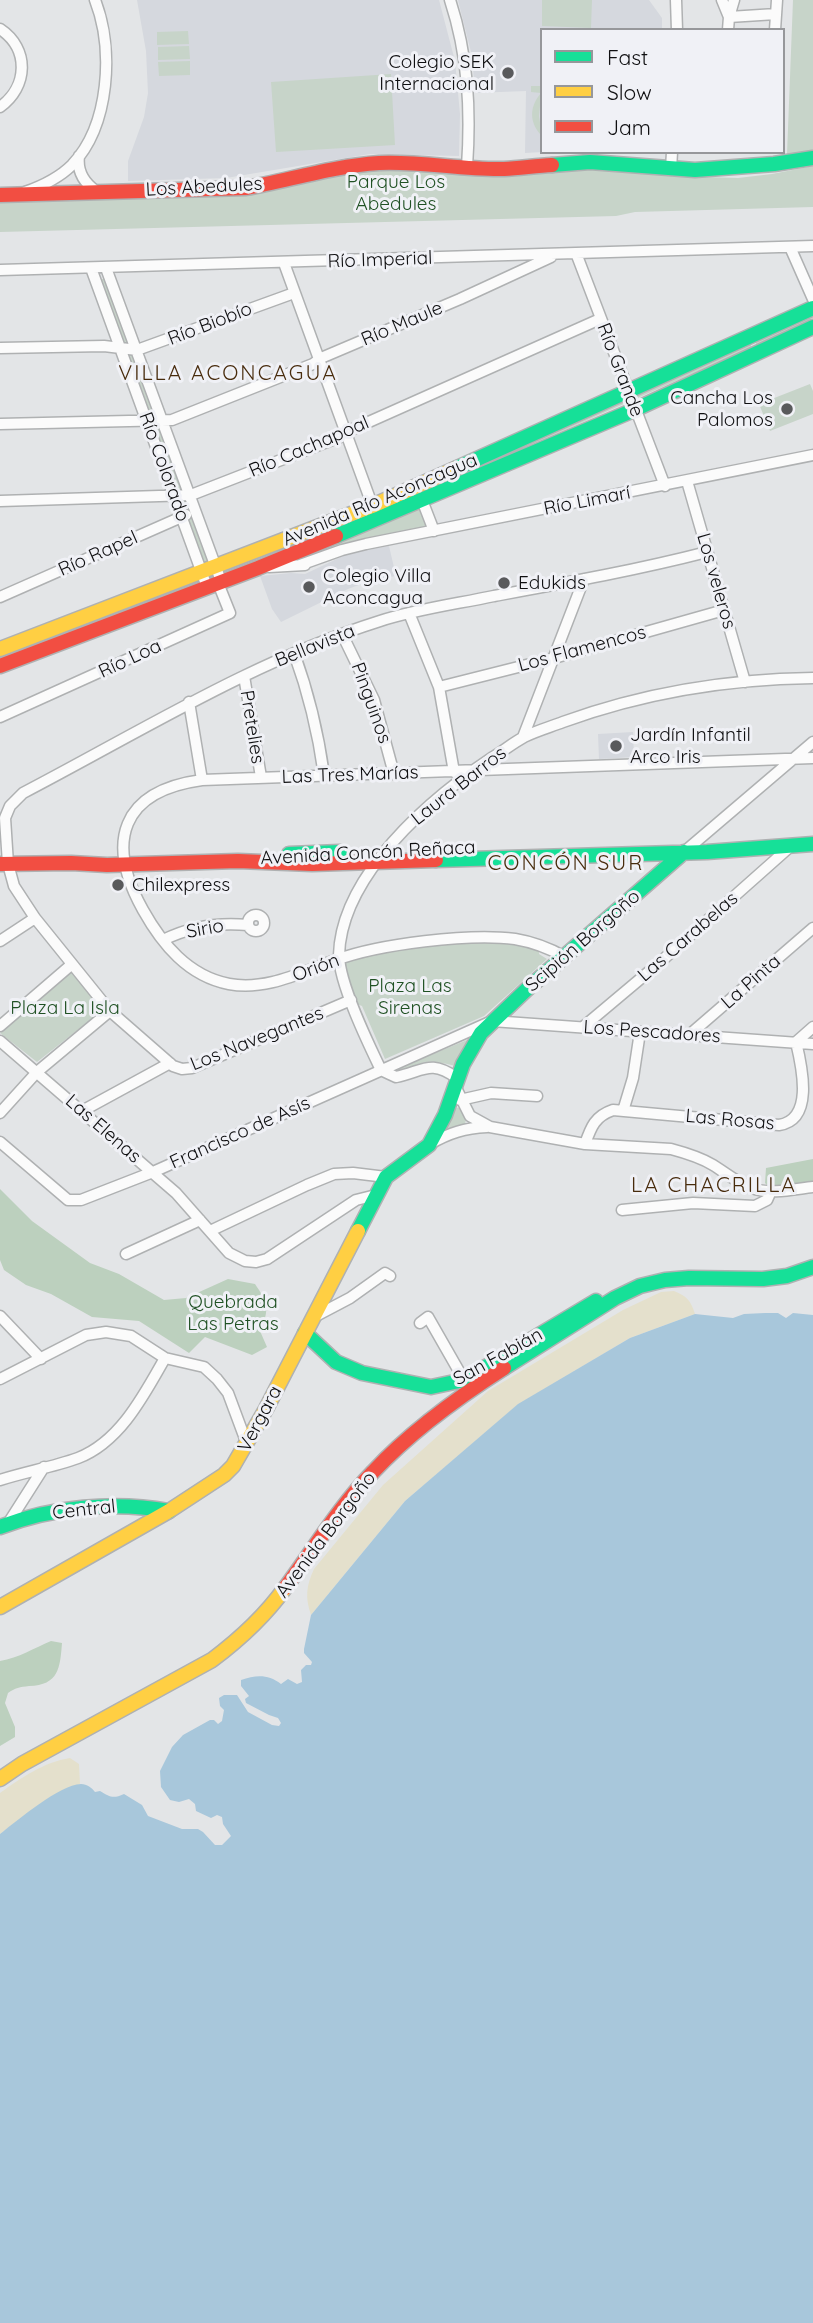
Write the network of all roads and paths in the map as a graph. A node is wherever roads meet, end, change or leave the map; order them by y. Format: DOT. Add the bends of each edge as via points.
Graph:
graph roads {
  1 [pos="95,0"];
  2 [pos="450,0"];
  3 [pos="676,0"];
  4 [pos="722,0"];
  5 [pos="734,0"];
  6 [pos="777,0"];
  7 [pos="776,14"];
  8 [pos="729,17"];
  9 [pos="677,28"];
  10 [pos="728,28"];
  11 [pos="775,28"];
  12 [pos="0,29"];
  13 [pos="0,107"];
  14 [pos="673,154"];
  15 [pos="79,156"];
  16 [pos="774,158"];
  17 [pos="813,158"];
  18 [pos="467,167"];
  19 [pos="671,169"];
  20 [pos="96,191"];
  21 [pos="24,193"];
  22 [pos="0,195"];
  23 [pos="813,246"];
  24 [pos="790,247"];
  25 [pos="576,253"];
  26 [pos="557,254"];
  27 [pos="284,263"];
  28 [pos="91,268"];
  29 [pos="106,268"];
  30 [pos="0,270"];
  31 [pos="294,292"];
  32 [pos="813,299"];
  33 [pos="813,308"];
  34 [pos="600,319"];
  35 [pos="813,327"];
  36 [pos="0,348"];
  37 [pos="120,349"];
  38 [pos="137,350"];
  39 [pos="319,360"];
  40 [pos="628,392"];
  41 [pos="635,410"];
  42 [pos="146,421"];
  43 [pos="163,421"];
  44 [pos="0,424"];
  45 [pos="346,433"];
  46 [pos="813,455"];
  47 [pos="687,481"];
  48 [pos="665,486"];
  49 [pos="191,495"];
  50 [pos="174,496"];
  51 [pos="422,500"];
  52 [pos="0,501"];
  53 [pos="196,511"];
  54 [pos="375,513"];
  55 [pos="182,517"];
  56 [pos="434,531"];
  57 [pos="707,552"];
  58 [pos="258,568"];
  59 [pos="213,578"];
  60 [pos="584,579"];
  61 [pos="0,597"];
  62 [pos="724,610"];
  63 [pos="409,613"];
  64 [pos="342,634"];
  65 [pos="0,649"];
  66 [pos="294,653"];
  67 [pos="554,659"];
  68 [pos="0,666"];
  69 [pos="244,676"];
  70 [pos="813,678"];
  71 [pos="745,682"];
  72 [pos="439,687"];
  73 [pos="189,702"];
  74 [pos="0,717"];
  75 [pos="523,737"];
  76 [pos="813,742"];
  77 [pos="813,758"];
  78 [pos="793,759"];
  79 [pos="756,760"];
  80 [pos="454,772"];
  81 [pos="472,772"];
  82 [pos="394,774"];
  83 [pos="324,775"];
  84 [pos="261,777"];
  85 [pos="202,780"];
  86 [pos="762,784"];
  87 [pos="696,842"];
  88 [pos="792,844"];
  89 [pos="813,844"];
  90 [pos="684,852"];
  91 [pos="381,856"];
  92 [pos="123,865"];
  93 [pos="5,867"];
  94 [pos="35,918"];
  95 [pos="248,925"];
  96 [pos="813,928"];
  97 [pos="163,940"];
  98 [pos="0,941"];
  99 [pos="565,957"];
  100 [pos="339,959"];
  101 [pos="71,965"];
  102 [pos="351,1000"];
  103 [pos="110,1011"];
  104 [pos="492,1021"];
  105 [pos="0,1026"];
  106 [pos="583,1027"];
  107 [pos="813,1027"];
  108 [pos="640,1032"];
  109 [pos="688,1035"];
  110 [pos="0,1041"];
  111 [pos="796,1042"];
  112 [pos="813,1044"];
  113 [pos="170,1063"];
  114 [pos="381,1070"];
  115 [pos="37,1072"];
  116 [pos="456,1082"];
  117 [pos="537,1096"];
  118 [pos="460,1100"];
  119 [pos="82,1111"];
  120 [pos="623,1111"];
  121 [pos="0,1113"];
  122 [pos="490,1127"];
  123 [pos="0,1142"];
  124 [pos="585,1144"];
  125 [pos="429,1145"];
  126 [pos="153,1172"];
  127 [pos="386,1177"];
  128 [pos="813,1186"];
  129 [pos="771,1191"];
  130 [pos="376,1195"];
  131 [pos="622,1210"];
  132 [pos="200,1220"];
  133 [pos="211,1231"];
  134 [pos="126,1254"];
  135 [pos="813,1267"];
  136 [pos="390,1276"];
  137 [pos="615,1298"];
  138 [pos="0,1316"];
  139 [pos="312,1318"];
  140 [pos="420,1323"];
  141 [pos="305,1333"];
  142 [pos="165,1358"];
  143 [pos="41,1359"];
  144 [pos="0,1379"];
  145 [pos="464,1380"];
  146 [pos="247,1444"];
  147 [pos="44,1467"];
  148 [pos="0,1480"];
  149 [pos="169,1511"];
  150 [pos="4,1525"];
  151 [pos="0,1607"];
  152 [pos="0,1779"];
  1 -- 15 [label="street" via="105,44 105,84 96,121"];
  2 -- 18 [label="street" via="467,72"];
  3 -- 9 [label="street"];
  4 -- 8 [label="street"];
  5 -- 8 [label="street"];
  6 -- 7 [label="street"];
  7 -- 8 [label="street"];
  7 -- 11 [label="street"];
  8 -- 10 [label="street"];
  12 -- 13 [label="street" via="15,43 22,71 16,92"];
  14 -- 19 [label="street"];
  15 -- 20 [label="street" via="82,178"];
  15 -- 21 [label="street" via="57,177"];
  16 -- 17 [label="street, Los Abedules"];
  16 -- 19 [label="street, Los Abedules" via="735,168"];
  18 -- 19 [label="street, Los Abedules" via="590,162"];
  18 -- 20 [label="street, Los Abedules" via="379,163 246,188"];
  20 -- 21 [label="street, Los Abedules"];
  21 -- 22 [label="street, Los Abedules"];
  23 -- 24 [label="street, Río Imperial"];
  24 -- 25 [label="street, Río Imperial"];
  24 -- 32 [label="street"];
  25 -- 26 [label="street, Río Imperial"];
  25 -- 34 [label="street, Río Grande"];
  26 -- 27 [label="street, Río Imperial"];
  26 -- 39 [label="street, Río Maule"];
  27 -- 29 [label="street, Río Imperial"];
  27 -- 31 [label="street"];
  28 -- 29 [label="street, Río Imperial"];
  28 -- 30 [label="street, Río Imperial"];
  28 -- 37 [label="street, Río Colorado"];
  29 -- 38 [label="street, Río Colorado"];
  31 -- 38 [label="street, Río Biobío"];
  31 -- 39 [label="street"];
  33 -- 40 [label="street, Avenida Río Aconcagua"];
  34 -- 40 [label="street, Río Grande"];
  34 -- 45 [label="street, Río Cachapoal"];
  35 -- 41 [label="street, Avenida Río Aconcagua"];
  36 -- 37 [label="street, Río Biobío"];
  37 -- 38 [label="street, Río Biobío"];
  37 -- 42 [label="street, Río Colorado"];
  38 -- 43 [label="street, Río Colorado"];
  39 -- 43 [label="street, Río Maule"];
  39 -- 45 [label="street"];
  40 -- 41 [label="street, Río Grande"];
  40 -- 54 [label="street, Avenida Río Aconcagua"];
  41 -- 48 [label="street, Río Grande"];
  41 -- 51 [label="street, Avenida Río Aconcagua"];
  42 -- 43 [label="street, Río Maule"];
  42 -- 44 [label="street, Río Maule"];
  42 -- 50 [label="street, Río Colorado"];
  43 -- 49 [label="street, Río Colorado"];
  45 -- 49 [label="street, Río Cachapoal"];
  45 -- 54 [label="street"];
  46 -- 47 [label="street, Río Limarí"];
  47 -- 48 [label="street, Río Limarí"];
  47 -- 57 [label="street, Los veleros"];
  48 -- 56 [label="street, Río Limarí"];
  49 -- 50 [label="street, Río Cachapoal"];
  49 -- 53 [label="street, Río Colorado"];
  50 -- 52 [label="street, Río Cachapoal"];
  50 -- 55 [label="street, Río Colorado"];
  51 -- 54 [label="street, Avenida Río Aconcagua"];
  51 -- 56 [label="street"];
  53 -- 55 [label="street, Río Rapel"];
  53 -- 59 [label="street, Río Colorado"];
  54 -- 58 [label="street, Avenida Río Aconcagua"];
  54 -- 59 [label="street, Avenida Río Aconcagua"];
  55 -- 59 [label="street, Río Colorado"];
  55 -- 61 [label="street, Río Rapel"];
  56 -- 58 [label="street, Río Limarí" via="342,550 300,565"];
  57 -- 60 [label="street, Bellavista"];
  57 -- 62 [label="street, Los veleros"];
  58 -- 59 [label="street, Avenida Río Aconcagua"];
  59 -- 65 [label="street, Avenida Río Aconcagua"];
  59 -- 68 [label="street, Avenida Río Aconcagua"];
  59 -- 74 [label="street, Río Loa" via="230,613"];
  60 -- 63 [label="street, Bellavista"];
  60 -- 67 [label="street"];
  62 -- 67 [label="street, Los Flamencos"];
  62 -- 71 [label="street, Los veleros"];
  63 -- 64 [label="street, Bellavista"];
  63 -- 72 [label="street"];
  64 -- 66 [label="street, Bellavista"];
  64 -- 82 [label="street, Pinguinos" via="374,699"];
  66 -- 69 [label="street, Bellavista"];
  66 -- 83 [label="street" via="312,707"];
  67 -- 72 [label="street, Los Flamencos"];
  67 -- 75 [label="street"];
  69 -- 73 [label="street, Bellavista"];
  69 -- 84 [label="street, Pretelies"];
  70 -- 71 [label="street, Laura Barros"];
  71 -- 75 [label="street, Laura Barros" via="644,698"];
  72 -- 80 [label="street"];
  73 -- 85 [label="street"];
  73 -- 93 [label="street, Bellavista" via="18,797 5,818"];
  75 -- 81 [label="street, Laura Barros"];
  76 -- 78 [label="street, Scipión Borgoño"];
  77 -- 78 [label="street, Las Tres Marías"];
  78 -- 79 [label="street, Las Tres Marías"];
  78 -- 86 [label="street, Scipión Borgoño"];
  79 -- 81 [label="street, Las Tres Marías"];
  79 -- 86 [label="street"];
  80 -- 81 [label="street, Las Tres Marías"];
  80 -- 82 [label="street, Las Tres Marías"];
  81 -- 91 [label="street, Laura Barros" via="416,817"];
  82 -- 83 [label="street, Las Tres Marías"];
  83 -- 84 [label="street, Las Tres Marías"];
  84 -- 85 [label="street, Las Tres Marías"];
  85 -- 92 [label="street, Las Tres Marías" via="164,788 138,807 125,830"];
  86 -- 87 [label="street, Scipión Borgoño"];
  87 -- 88 [label="street, Avenida Concón Reñaca"];
  87 -- 90 [label="street, Scipión Borgoño"];
  87 -- 91 [label="street, Avenida Concón Reñaca"];
  88 -- 89 [label="street, Avenida Concón Reñaca"];
  88 -- 90 [label="street, Avenida Concón Reñaca"];
  88 -- 106 [label="street, Las Carabelas"];
  90 -- 91 [label="street, Avenida Concón Reñaca"];
  90 -- 99 [label="street, Scipión Borgoño"];
  91 -- 92 [label="street, Avenida Concón Reñaca" via="303,863"];
  91 -- 100 [label="street, Laura Barros" via="349,908"];
  92 -- 93 [label="street, Avenida Concón Reñaca" via="53,870"];
  92 -- 97 [label="street, Orión" via="140,905"];
  93 -- 94 [label="street, Los Navegantes"];
  94 -- 98 [label="street"];
  94 -- 101 [label="street, Los Navegantes"];
  95 -- 97 [label="street, Sirio" via="194,928"];
  96 -- 109 [label="street, La Pinta"];
  97 -- 100 [label="street, Orión" via="202,975 241,985 290,978"];
  99 -- 100 [label="street, Orión" via="516,939 469,938"];
  99 -- 104 [label="street, Scipión Borgoño"];
  100 -- 102 [label="street, Laura Barros"];
  101 -- 103 [label="street, Los Navegantes"];
  101 -- 105 [label="street"];
  102 -- 113 [label="street, Los Navegantes" via="192,1068"];
  102 -- 114 [label="street, Laura Barros"];
  103 -- 113 [label="street, Los Navegantes"];
  103 -- 115 [label="street"];
  104 -- 106 [label="street, Los Pescadores"];
  104 -- 114 [label="street, Francisco de Asís"];
  104 -- 116 [label="street, Scipión Borgoño" via="471,1047"];
  106 -- 108 [label="street, Los Pescadores"];
  107 -- 111 [label="street"];
  108 -- 109 [label="street, Los Pescadores"];
  108 -- 120 [label="street" via="634,1078"];
  109 -- 111 [label="street, Los Pescadores"];
  110 -- 115 [label="street, Las Elenas"];
  111 -- 112 [label="street, Los Pescadores"];
  111 -- 120 [label="street, Las Rosas" via="807,1103 792,1122 779,1125"];
  113 -- 119 [label="street"];
  114 -- 116 [label="street" via="396,1077 434,1066"];
  114 -- 126 [label="street, Francisco de Asís"];
  115 -- 119 [label="street, Las Elenas"];
  115 -- 121 [label="street"];
  116 -- 118 [label="street"];
  116 -- 125 [label="street, Scipión Borgoño"];
  117 -- 118 [label="street" via="491,1093"];
  118 -- 122 [label="street" via="470,1116"];
  119 -- 126 [label="street, Las Elenas"];
  120 -- 124 [label="street, Las Rosas" via="599,1117"];
  122 -- 124 [label="street"];
  122 -- 125 [label="street" via="458,1130"];
  123 -- 126 [label="street, Francisco de Asís" via="75,1201"];
  124 -- 129 [label="street" via="685,1152 752,1189"];
  125 -- 127 [label="street, Vergara"];
  126 -- 132 [label="street, Las Elenas"];
  127 -- 130 [label="street, Vergara"];
  127 -- 133 [label="street" via="334,1174"];
  128 -- 129 [label="street"];
  129 -- 131 [label="street" via="767,1200 755,1206 692,1203"];
  130 -- 133 [label="street, Las Elenas" via="356,1200 262,1261 234,1257"];
  130 -- 139 [label="street, Vergara"];
  132 -- 133 [label="street, Las Elenas"];
  132 -- 134 [label="street"];
  135 -- 137 [label="street, Avenida Borgoño" via="765,1280 664,1279"];
  136 -- 139 [label="street" via="385,1273"];
  137 -- 145 [label="street, San Fabián" via="589,1304"];
  137 -- 152 [label="street, Avenida Borgoño" via="489,1378 395,1451 358,1487 274,1606 236,1643"];
  138 -- 143 [label="street"];
  139 -- 141 [label="street, Vergara"];
  140 -- 145 [label="street" via="428,1317"];
  141 -- 145 [label="street, San Fabián" via="336,1362 362,1373 431,1387"];
  141 -- 146 [label="street, Vergara"];
  142 -- 143 [label="street" via="131,1336 100,1332 79,1337"];
  142 -- 146 [label="street" via="204,1367 217,1380 228,1394"];
  142 -- 147 [label="street" via="146,1391 103,1443 80,1458"];
  143 -- 144 [label="street"];
  146 -- 149 [label="street, Vergara" via="224,1475"];
  147 -- 148 [label="street"];
  147 -- 150 [label="street"];
  149 -- 150 [label="street, Central" via="127,1506 42,1515"];
  149 -- 151 [label="street, Vergara"];
}
